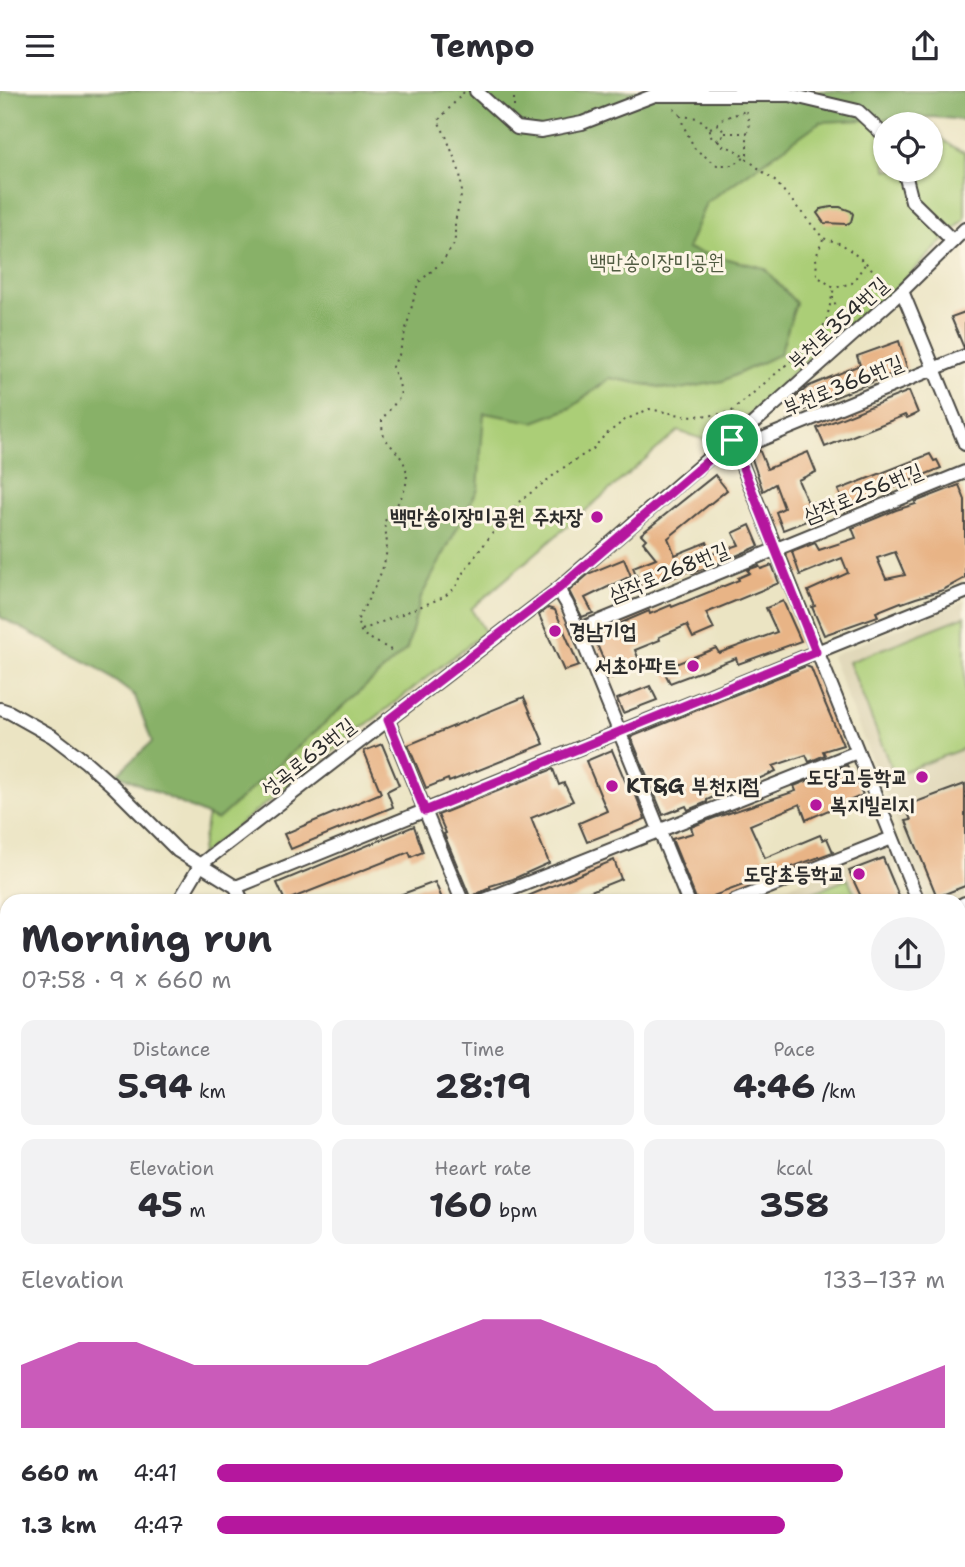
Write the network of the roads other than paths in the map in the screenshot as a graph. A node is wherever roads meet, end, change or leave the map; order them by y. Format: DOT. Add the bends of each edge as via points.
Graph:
graph roads {
  1 [pos="476,91"];
  2 [pos="873,125"];
  3 [pos="907,182"];
  4 [pos="965,229"];
  5 [pos="953,241"];
  6 [pos="900,293"];
  7 [pos="965,356"];
  8 [pos="934,368"];
  9 [pos="965,444"];
  10 [pos="733,445"];
  11 [pos="965,473"];
  12 [pos="775,550"];
  13 [pos="558,589"];
  14 [pos="965,592"];
  15 [pos="578,630"];
  16 [pos="816,652"];
  17 [pos="0,709"];
  18 [pos="388,720"];
  19 [pos="619,732"];
  20 [pos="857,752"];
  21 [pos="425,811"];
  22 [pos="659,831"];
  23 [pos="892,838"];
  24 [pos="201,864"];
  25 [pos="236,887"];
  26 [pos="183,894"];
  27 [pos="239,894"];
  28 [pos="459,894"];
  29 [pos="500,894"];
  30 [pos="685,894"];
  31 [pos="752,894"];
  32 [pos="915,894"];
  1 -- 2 [label="street" via="517,128 541,131 582,123 655,95 790,95 858,111"];
  3 -- 5 [label="street" via="912,201"];
  4 -- 5 [label="street, 부천로354번길"];
  5 -- 6 [label="street, 부천로354번길"];
  6 -- 8 [label="street"];
  6 -- 10 [label="street, 부천로354번길"];
  7 -- 8 [label="street, 부천로366번길"];
  8 -- 9 [label="street"];
  8 -- 10 [label="street, 부천로366번길"];
  10 -- 12 [label="street"];
  10 -- 13 [label="street, 성곡로63번길"];
  11 -- 12 [label="street, 삼작로256번길"];
  12 -- 15 [label="street, 삼작로268번길"];
  12 -- 16 [label="street"];
  13 -- 15 [label="street"];
  13 -- 18 [label="street, 성곡로63번길"];
  14 -- 16 [label="street"];
  15 -- 19 [label="street"];
  16 -- 19 [label="street"];
  16 -- 20 [label="street"];
  17 -- 24 [label="street" via="52,736 86,762 178,851"];
  18 -- 21 [label="street"];
  18 -- 24 [label="street, 성곡로63번길"];
  19 -- 21 [label="street"];
  19 -- 22 [label="street"];
  20 -- 22 [label="street"];
  20 -- 23 [label="street"];
  21 -- 25 [label="street"];
  21 -- 28 [label="street"];
  22 -- 29 [label="street"];
  22 -- 30 [label="street"];
  23 -- 31 [label="street"];
  23 -- 32 [label="street"];
  24 -- 25 [label="street"];
  24 -- 26 [label="street, 성곡로63번길"];
  25 -- 27 [label="street"];
}
